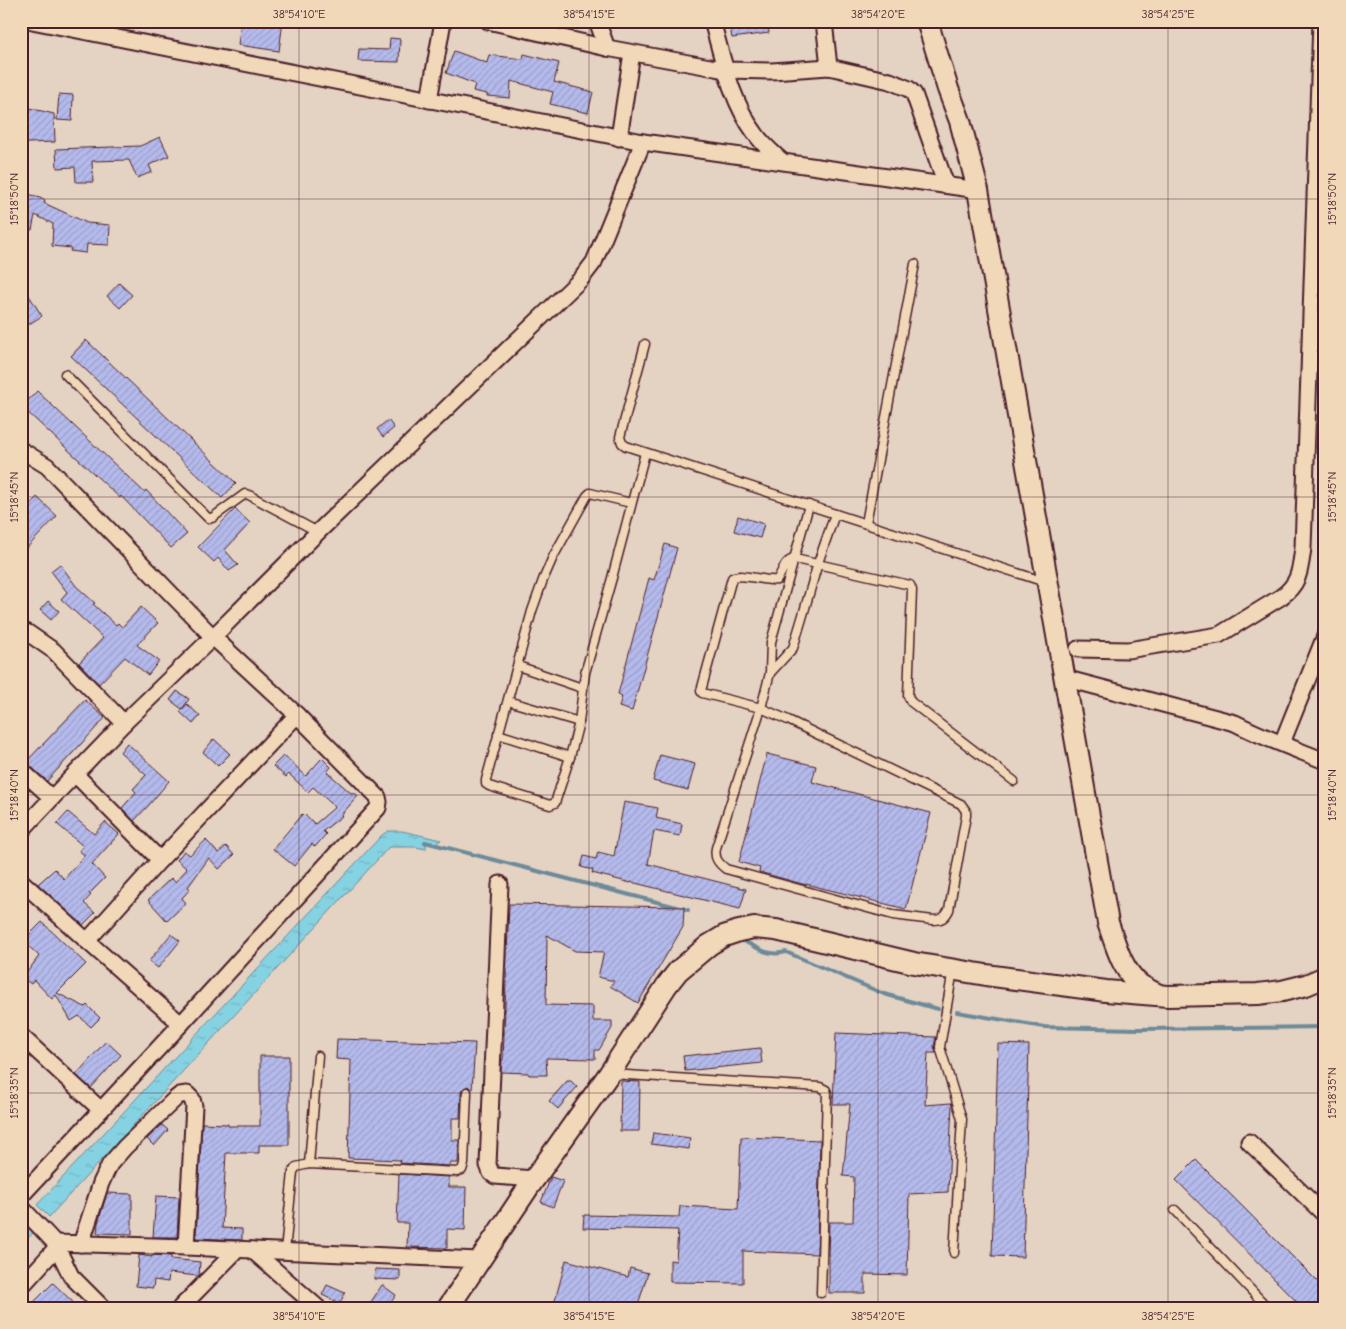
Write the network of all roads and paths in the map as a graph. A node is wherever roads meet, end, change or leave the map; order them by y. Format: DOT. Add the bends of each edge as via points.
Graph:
graph roads {
  1 [pos="32,21"];
  2 [pos="443,21"];
  3 [pos="488,21"];
  4 [pos="597,21"];
  5 [pos="712,21"];
  6 [pos="824,21"];
  7 [pos="927,21"];
  8 [pos="1321,21"];
  9 [pos="106,29"];
  10 [pos="607,48"];
  11 [pos="632,53"];
  12 [pos="829,67"];
  13 [pos="726,70"];
  14 [pos="1321,99"];
  15 [pos="429,100"];
  16 [pos="619,138"];
  17 [pos="642,142"];
  18 [pos="782,161"];
  19 [pos="946,185"];
  20 [pos="978,190"];
  21 [pos="915,264"];
  22 [pos="645,344"];
  23 [pos="65,374"];
  24 [pos="21,450"];
  25 [pos="645,453"];
  26 [pos="631,503"];
  27 [pos="809,505"];
  28 [pos="835,514"];
  29 [pos="866,523"];
  30 [pos="318,532"];
  31 [pos="795,559"];
  32 [pos="818,563"];
  33 [pos="1047,583"];
  34 [pos="21,630"];
  35 [pos="1325,636"];
  36 [pos="213,637"];
  37 [pos="1078,649"];
  38 [pos="518,666"];
  39 [pos="770,673"];
  40 [pos="1064,678"];
  41 [pos="582,688"];
  42 [pos="508,701"];
  43 [pos="761,708"];
  44 [pos="297,715"];
  45 [pos="579,722"];
  46 [pos="124,723"];
  47 [pos="498,734"];
  48 [pos="1282,743"];
  49 [pos="570,757"];
  50 [pos="1325,761"];
  51 [pos="21,770"];
  52 [pos="75,774"];
  53 [pos="1014,781"];
  54 [pos="52,798"];
  55 [pos="21,831"];
  56 [pos="160,860"];
  57 [pos="21,881"];
  58 [pos="500,884"];
  59 [pos="87,941"];
  60 [pos="953,970"];
  61 [pos="1325,977"];
  62 [pos="1157,994"];
  63 [pos="181,1024"];
  64 [pos="21,1036"];
  65 [pos="318,1056"];
  66 [pos="609,1074"];
  67 [pos="467,1092"];
  68 [pos="101,1110"];
  69 [pos="1249,1142"];
  70 [pos="309,1164"];
  71 [pos="534,1179"];
  72 [pos="21,1196"];
  73 [pos="24,1210"];
  74 [pos="1175,1210"];
  75 [pos="1325,1215"];
  76 [pos="81,1244"];
  77 [pos="56,1245"];
  78 [pos="186,1247"];
  79 [pos="245,1250"];
  80 [pos="285,1252"];
  81 [pos="954,1253"];
  82 [pos="479,1260"];
  83 [pos="21,1287"];
  84 [pos="820,1293"];
  85 [pos="1265,1307"];
  86 [pos="103,1308"];
  87 [pos="180,1308"];
  88 [pos="318,1308"];
  89 [pos="448,1308"];
  1 -- 9 [label="street"];
  2 -- 15 [label="street"];
  3 -- 10 [label="street"];
  4 -- 10 [label="street"];
  5 -- 13 [label="street"];
  6 -- 12 [label="street"];
  7 -- 20 [label="street" via="960,121"];
  8 -- 14 [label="street"];
  9 -- 15 [label="street"];
  10 -- 11 [label="street"];
  11 -- 13 [label="street"];
  11 -- 16 [label="street"];
  12 -- 13 [label="street"];
  12 -- 19 [label="street" via="909,88 914,94"];
  13 -- 18 [label="street" via="745,118 755,134"];
  14 -- 37 [label="street" via="1303,548 1296,581 1290,591 1219,634 1128,650"];
  15 -- 16 [label="street"];
  16 -- 17 [label="street"];
  17 -- 18 [label="street"];
  17 -- 30 [label="street" via="594,262 581,279"];
  18 -- 19 [label="street"];
  19 -- 20 [label="street"];
  20 -- 33 [label="street"];
  21 -- 29 [label="lane"];
  22 -- 25 [label="lane" via="620,437 626,446"];
  23 -- 30 [label="lane" via="208,518 247,494"];
  24 -- 36 [label="street" via="47,466"];
  25 -- 26 [label="lane"];
  25 -- 27 [label="lane"];
  26 -- 38 [label="lane" via="590,493 587,496 543,580"];
  26 -- 41 [label="lane"];
  27 -- 28 [label="lane"];
  27 -- 31 [label="lane"];
  28 -- 29 [label="lane"];
  28 -- 32 [label="lane"];
  29 -- 33 [label="lane"];
  30 -- 36 [label="street"];
  31 -- 32 [label="lane"];
  31 -- 39 [label="lane" via="771,642"];
  31 -- 43 [label="lane" via="786,563 776,580 732,578 700,690"];
  32 -- 39 [label="lane" via="793,648"];
  32 -- 53 [label="lane" via="910,584 908,696 911,702"];
  33 -- 40 [label="street"];
  34 -- 46 [label="street" via="54,651"];
  35 -- 48 [label="street"];
  36 -- 44 [label="street"];
  36 -- 46 [label="street"];
  38 -- 41 [label="lane"];
  38 -- 42 [label="lane"];
  39 -- 43 [label="lane"];
  40 -- 48 [label="street" via="1235,723"];
  40 -- 62 [label="street" via="1108,923 1130,974"];
  41 -- 45 [label="lane"];
  42 -- 45 [label="lane"];
  42 -- 47 [label="lane"];
  43 -- 43 [label="lane" via="964,807 966,816 946,916 933,920 893,915 726,869 717,861 716,848"];
  44 -- 56 [label="street"];
  44 -- 63 [label="street" via="378,797 378,808"];
  45 -- 49 [label="lane"];
  46 -- 52 [label="street"];
  47 -- 49 [label="lane"];
  47 -- 49 [label="lane" via="486,780 489,786 552,805"];
  48 -- 50 [label="street"];
  51 -- 54 [label="street"];
  52 -- 54 [label="street"];
  52 -- 56 [label="street"];
  54 -- 55 [label="street"];
  56 -- 59 [label="street"];
  57 -- 59 [label="street"];
  58 -- 71 [label="street" via="488,1165 495,1176"];
  59 -- 63 [label="street"];
  60 -- 62 [label="street" via="1106,991"];
  60 -- 66 [label="street" via="776,930 754,928 739,931 709,945 678,971"];
  60 -- 81 [label="lane" via="940,1047 962,1119"];
  61 -- 62 [label="street" via="1270,993"];
  63 -- 68 [label="street"];
  64 -- 68 [label="street"];
  65 -- 70 [label="lane"];
  66 -- 71 [label="street"];
  66 -- 84 [label="lane" via="820,1087 826,1090"];
  67 -- 70 [label="lane" via="462,1170"];
  68 -- 72 [label="street"];
  69 -- 75 [label="street"];
  70 -- 80 [label="lane" via="296,1167 294,1172"];
  71 -- 82 [label="street"];
  73 -- 77 [label="street"];
  74 -- 85 [label="lane"];
  76 -- 77 [label="street"];
  76 -- 78 [label="street"];
  76 -- 78 [label="street" via="110,1164 175,1099 187,1094 194,1106"];
  77 -- 83 [label="street"];
  77 -- 86 [label="street" via="71,1276"];
  78 -- 79 [label="street"];
  79 -- 80 [label="street"];
  79 -- 87 [label="street"];
  79 -- 88 [label="street"];
  80 -- 82 [label="street"];
  82 -- 89 [label="street"];
}
